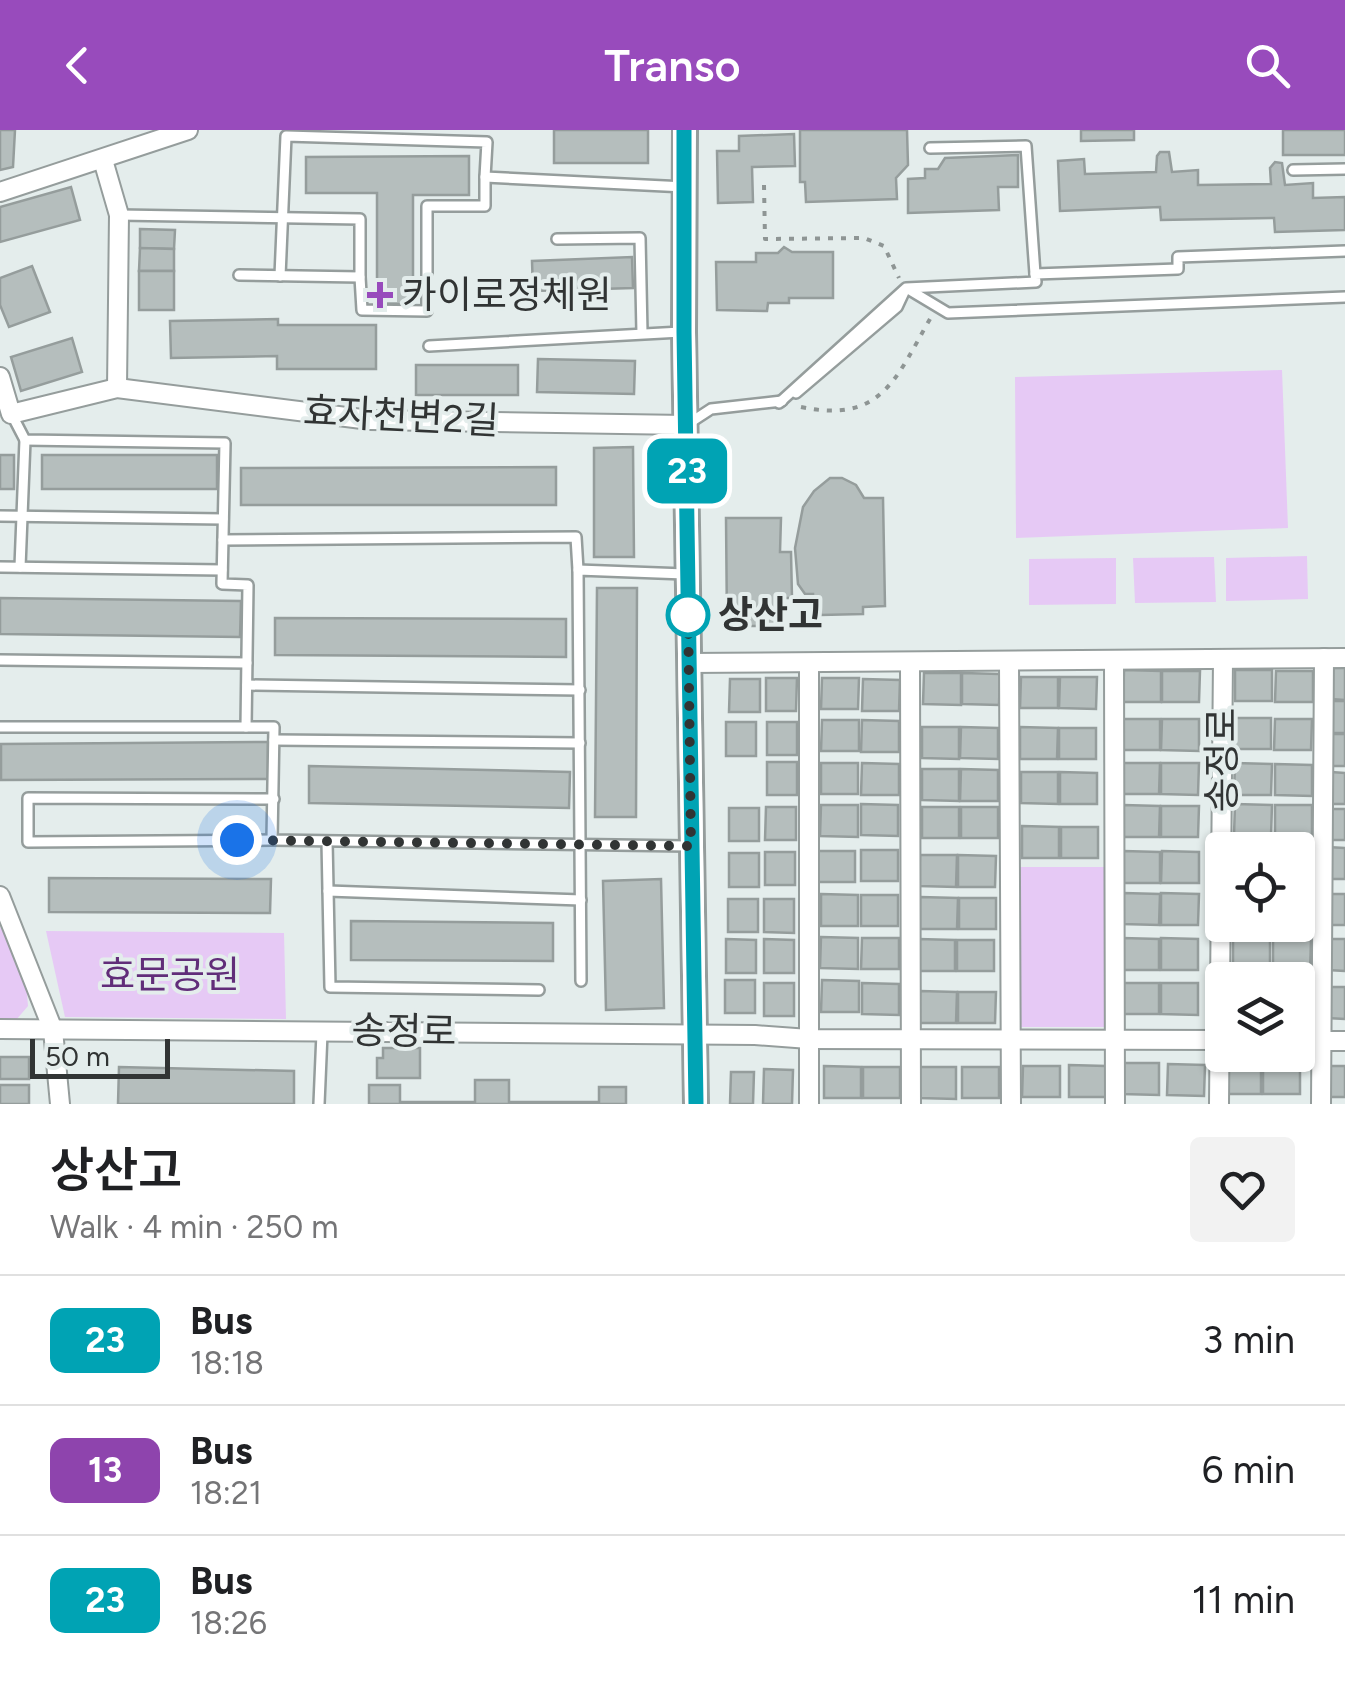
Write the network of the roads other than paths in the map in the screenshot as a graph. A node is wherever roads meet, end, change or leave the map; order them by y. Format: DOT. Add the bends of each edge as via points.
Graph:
graph roads {
  1 [pos="188,130"];
  2 [pos="684,130"];
  3 [pos="930,148"];
  4 [pos="103,160"];
  5 [pos="1345,169"];
  6 [pos="1293,170"];
  7 [pos="484,177"];
  8 [pos="686,187"];
  9 [pos="0,192"];
  10 [pos="119,215"];
  11 [pos="282,218"];
  12 [pos="557,239"];
  13 [pos="1345,252"];
  14 [pos="1035,274"];
  15 [pos="239,275"];
  16 [pos="280,276"];
  17 [pos="360,277"];
  18 [pos="906,288"];
  19 [pos="1345,297"];
  20 [pos="684,332"];
  21 [pos="642,333"];
  22 [pos="429,346"];
  23 [pos="0,378"];
  24 [pos="117,388"];
  25 [pos="11,414"];
  26 [pos="686,425"];
  27 [pos="24,440"];
  28 [pos="0,516"];
  29 [pos="22,516"];
  30 [pos="223,519"];
  31 [pos="223,540"];
  32 [pos="0,567"];
  33 [pos="20,567"];
  34 [pos="222,570"];
  35 [pos="578,570"];
  36 [pos="688,574"];
  37 [pos="1324,658"];
  38 [pos="1345,658"];
  39 [pos="1223,659"];
  40 [pos="0,660"];
  41 [pos="1114,660"];
  42 [pos="910,662"];
  43 [pos="1009,662"];
  44 [pos="688,663"];
  45 [pos="247,664"];
  46 [pos="810,664"];
  47 [pos="246,685"];
  48 [pos="580,690"];
  49 [pos="0,726"];
  50 [pos="246,727"];
  51 [pos="274,740"];
  52 [pos="580,743"];
  53 [pos="274,799"];
  54 [pos="272,840"];
  55 [pos="327,841"];
  56 [pos="581,843"];
  57 [pos="691,846"];
  58 [pos="328,891"];
  59 [pos="0,896"];
  60 [pos="581,900"];
  61 [pos="1221,962"];
  62 [pos="580,981"];
  63 [pos="539,990"];
  64 [pos="0,1030"];
  65 [pos="53,1030"];
  66 [pos="322,1030"];
  67 [pos="693,1036"];
  68 [pos="809,1040"];
  69 [pos="911,1040"];
  70 [pos="1010,1040"];
  71 [pos="1115,1040"];
  72 [pos="1205,1040"];
  73 [pos="1315,1041"];
  74 [pos="1322,1041"];
  75 [pos="1345,1041"];
  76 [pos="1220,1072"];
  77 [pos="60,1104"];
  78 [pos="319,1104"];
  79 [pos="696,1104"];
  80 [pos="809,1104"];
  81 [pos="911,1104"];
  82 [pos="1010,1104"];
  83 [pos="1115,1104"];
  84 [pos="1219,1104"];
  85 [pos="1321,1104"];
  1 -- 4 [label="street"];
  2 -- 8 [label="street"];
  3 -- 14 [label="lane" via="1026,146"];
  4 -- 9 [label="street"];
  4 -- 10 [label="street"];
  5 -- 6 [label="lane"];
  7 -- 8 [label="lane"];
  7 -- 11 [label="lane" via="487,142 286,136"];
  7 -- 17 [label="lane" via="485,206 427,206 427,310 362,310"];
  8 -- 20 [label="street"];
  10 -- 11 [label="lane"];
  10 -- 24 [label="street"];
  11 -- 16 [label="lane"];
  11 -- 17 [label="lane" via="360,219"];
  12 -- 21 [label="lane" via="640,238"];
  13 -- 14 [label="lane" via="1178,257 1178,269"];
  14 -- 18 [label="lane" via="1036,282"];
  15 -- 16 [label="lane"];
  16 -- 17 [label="lane"];
  18 -- 19 [label="lane" via="948,313"];
  18 -- 26 [label="lane" via="779,402 711,409"];
  20 -- 21 [label="lane"];
  20 -- 26 [label="street"];
  21 -- 22 [label="lane"];
  23 -- 25 [label="street"];
  24 -- 25 [label="street, 효자천변2길"];
  24 -- 26 [label="street, 효자천변2길" via="370,420"];
  25 -- 27 [label="lane"];
  26 -- 36 [label="street"];
  27 -- 29 [label="lane"];
  27 -- 30 [label="lane" via="224,443"];
  28 -- 29 [label="lane"];
  29 -- 30 [label="lane"];
  29 -- 33 [label="lane"];
  30 -- 31 [label="lane"];
  31 -- 34 [label="lane"];
  31 -- 35 [label="lane" via="576,536"];
  32 -- 33 [label="lane"];
  33 -- 34 [label="lane"];
  34 -- 45 [label="lane" via="222,584 248,585"];
  35 -- 36 [label="lane"];
  35 -- 48 [label="lane"];
  36 -- 44 [label="street"];
  37 -- 38 [label="street"];
  37 -- 39 [label="street"];
  37 -- 74 [label="street"];
  39 -- 41 [label="street"];
  39 -- 61 [label="street, 송정로"];
  40 -- 45 [label="lane"];
  41 -- 43 [label="street"];
  41 -- 71 [label="street"];
  42 -- 43 [label="street"];
  42 -- 46 [label="street"];
  42 -- 69 [label="street"];
  43 -- 70 [label="street"];
  44 -- 46 [label="street"];
  44 -- 57 [label="street"];
  45 -- 47 [label="lane"];
  46 -- 68 [label="street"];
  47 -- 48 [label="lane"];
  47 -- 50 [label="lane"];
  48 -- 52 [label="lane"];
  49 -- 50 [label="lane"];
  50 -- 51 [label="lane" via="274,727"];
  51 -- 52 [label="lane"];
  51 -- 53 [label="lane"];
  52 -- 56 [label="lane"];
  53 -- 54 [label="lane"];
  53 -- 54 [label="lane" via="28,798 28,842"];
  54 -- 55 [label="lane"];
  55 -- 56 [label="lane"];
  55 -- 58 [label="lane"];
  56 -- 57 [label="lane"];
  56 -- 60 [label="lane"];
  57 -- 67 [label="street"];
  58 -- 60 [label="lane"];
  58 -- 63 [label="lane" via="330,987"];
  59 -- 65 [label="street"];
  60 -- 62 [label="lane"];
  64 -- 65 [label="street, 송정로"];
  65 -- 66 [label="street, 송정로"];
  65 -- 77 [label="street"];
  66 -- 67 [label="street, 송정로"];
  66 -- 78 [label="lane"];
  67 -- 68 [label="street, 송정로"];
  67 -- 79 [label="street"];
  68 -- 69 [label="street, 송정로"];
  68 -- 80 [label="street"];
  69 -- 70 [label="street, 송정로"];
  69 -- 81 [label="street"];
  70 -- 71 [label="street, 송정로"];
  70 -- 82 [label="street"];
  71 -- 72 [label="street, 송정로"];
  71 -- 83 [label="street"];
  73 -- 74 [label="street"];
  74 -- 75 [label="street"];
  74 -- 85 [label="street"];
  76 -- 84 [label="street, 송정로"];
}
